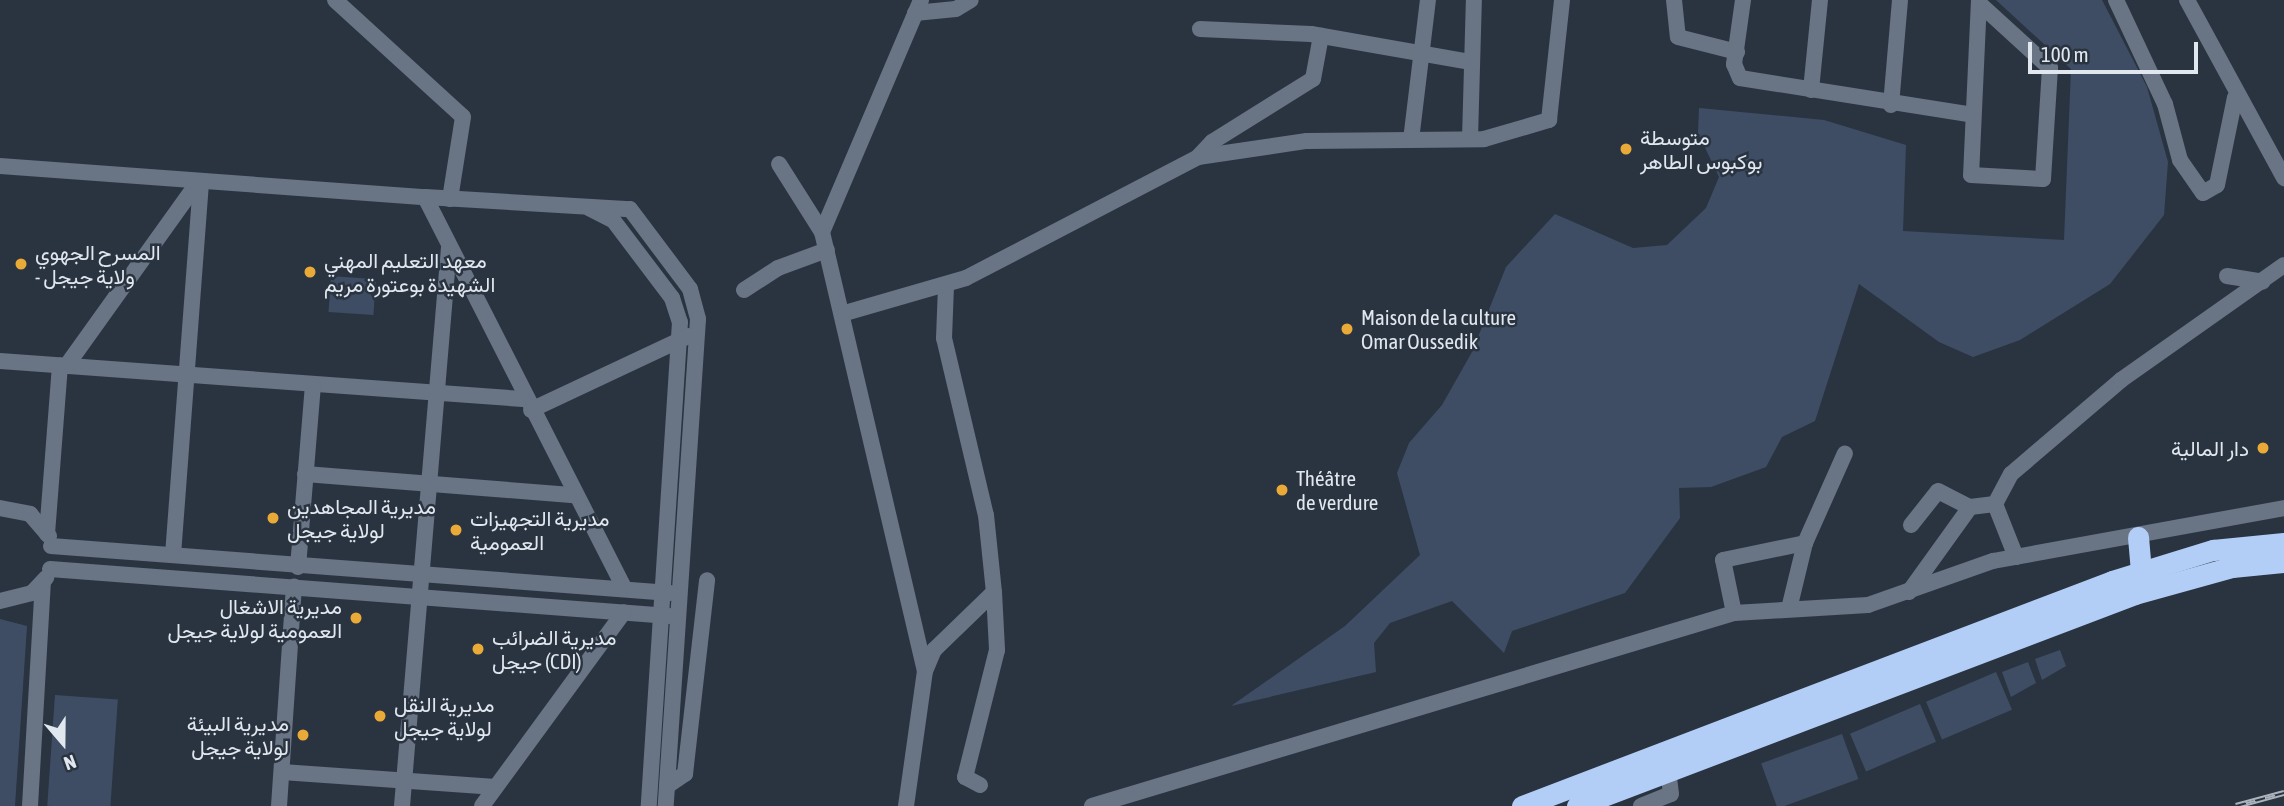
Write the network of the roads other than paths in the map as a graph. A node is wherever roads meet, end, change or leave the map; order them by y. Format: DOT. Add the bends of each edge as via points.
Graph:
graph roads {
  1 [pos="335,0"];
  2 [pos="971,0"];
  3 [pos="1427,0"];
  4 [pos="1474,0"];
  5 [pos="1562,0"];
  6 [pos="1674,0"];
  7 [pos="1744,0"];
  8 [pos="1820,0"];
  9 [pos="1900,0"];
  10 [pos="2116,0"];
  11 [pos="2187,0"];
  12 [pos="1980,2"];
  13 [pos="918,6"];
  14 [pos="1200,29"];
  15 [pos="1321,36"];
  16 [pos="1737,52"];
  17 [pos="1419,55"];
  18 [pos="1470,62"];
  19 [pos="1811,90"];
  20 [pos="2235,97"];
  21 [pos="1891,105"];
  22 [pos="1973,115"];
  23 [pos="1470,139"];
  24 [pos="1411,140"];
  25 [pos="1198,158"];
  26 [pos="779,164"];
  27 [pos="0,166"];
  28 [pos="2284,178"];
  29 [pos="199,182"];
  30 [pos="425,197"];
  31 [pos="450,199"];
  32 [pos="587,207"];
  33 [pos="822,232"];
  34 [pos="449,247"];
  35 [pos="827,250"];
  36 [pos="2284,265"];
  37 [pos="2227,276"];
  38 [pos="2263,282"];
  39 [pos="946,286"];
  40 [pos="744,290"];
  41 [pos="845,313"];
  42 [pos="680,335"];
  43 [pos="697,337"];
  44 [pos="0,361"];
  45 [pos="63,365"];
  46 [pos="188,378"];
  47 [pos="313,386"];
  48 [pos="433,393"];
  49 [pos="527,404"];
  50 [pos="1845,453"];
  51 [pos="305,474"];
  52 [pos="429,482"];
  53 [pos="574,495"];
  54 [pos="1995,503"];
  55 [pos="1970,507"];
  56 [pos="0,508"];
  57 [pos="2284,508"];
  58 [pos="1911,525"];
  59 [pos="2138,537"];
  60 [pos="49,540"];
  61 [pos="1805,543"];
  62 [pos="2284,543"];
  63 [pos="173,555"];
  64 [pos="2016,557"];
  65 [pos="2284,562"];
  66 [pos="298,567"];
  67 [pos="2141,571"];
  68 [pos="47,576"];
  69 [pos="422,576"];
  70 [pos="707,580"];
  71 [pos="294,586"];
  72 [pos="628,589"];
  73 [pos="662,592"];
  74 [pos="994,592"];
  75 [pos="1909,593"];
  76 [pos="680,594"];
  77 [pos="420,597"];
  78 [pos="0,601"];
  79 [pos="1789,609"];
  80 [pos="630,613"];
  81 [pos="1734,613"];
  82 [pos="660,616"];
  83 [pos="678,617"];
  84 [pos="677,639"];
  85 [pos="701,640"];
  86 [pos="658,641"];
  87 [pos="925,671"];
  88 [pos="1668,771"];
  89 [pos="282,772"];
  90 [pos="404,779"];
  91 [pos="980,785"];
  92 [pos="667,786"];
  93 [pos="495,787"];
  94 [pos="1100,805"];
  95 [pos="30,806"];
  96 [pos="279,806"];
  97 [pos="402,806"];
  98 [pos="482,806"];
  99 [pos="649,806"];
  100 [pos="666,806"];
  101 [pos="906,806"];
  102 [pos="1522,806"];
  103 [pos="1577,806"];
  104 [pos="1641,806"];
  1 -- 31 [label="street" via="463,117"];
  2 -- 13 [label="street" via="956,9"];
  3 -- 17 [label="street"];
  4 -- 18 [label="street"];
  5 -- 23 [label="street" via="1549,120"];
  6 -- 16 [label="street" via="1678,37"];
  7 -- 16 [label="street"];
  8 -- 19 [label="street"];
  9 -- 21 [label="street"];
  10 -- 20 [label="street" via="2165,104 2180,160 2203,193 2217,185"];
  11 -- 20 [label="street"];
  12 -- 22 [label="street"];
  12 -- 22 [label="street" via="2050,68 2043,179 1971,175"];
  13 -- 33 [label="street"];
  14 -- 15 [label="street"];
  15 -- 17 [label="street"];
  15 -- 25 [label="street" via="1313,79 1212,142"];
  16 -- 19 [label="street" via="1740,78"];
  17 -- 18 [label="street"];
  17 -- 24 [label="street"];
  18 -- 23 [label="street"];
  19 -- 21 [label="street"];
  20 -- 28 [label="street"];
  21 -- 22 [label="street"];
  23 -- 24 [label="street"];
  24 -- 25 [label="street" via="1307,141"];
  25 -- 39 [label="street"];
  26 -- 33 [label="street"];
  27 -- 29 [label="street"];
  29 -- 30 [label="street"];
  29 -- 45 [label="street"];
  29 -- 46 [label="street"];
  30 -- 31 [label="street"];
  30 -- 34 [label="street"];
  31 -- 32 [label="street"];
  32 -- 42 [label="street" via="613,220 672,298"];
  32 -- 43 [label="street" via="631,209 690,289"];
  33 -- 35 [label="street"];
  34 -- 48 [label="street"];
  34 -- 49 [label="street"];
  35 -- 40 [label="street" via="778,268"];
  35 -- 41 [label="street"];
  36 -- 38 [label="street"];
  37 -- 38 [label="street"];
  38 -- 54 [label="street" via="2121,380 2047,440 2011,474"];
  39 -- 41 [label="street"];
  39 -- 74 [label="street" via="944,338 986,514"];
  41 -- 87 [label="street"];
  42 -- 43 [label="street"];
  42 -- 49 [label="street"];
  42 -- 73 [label="street"];
  43 -- 76 [label="street"];
  44 -- 45 [label="street"];
  45 -- 46 [label="street"];
  45 -- 60 [label="street"];
  46 -- 47 [label="street"];
  46 -- 63 [label="street"];
  47 -- 48 [label="street"];
  47 -- 51 [label="street"];
  48 -- 49 [label="street"];
  48 -- 52 [label="street"];
  49 -- 53 [label="street"];
  50 -- 61 [label="street"];
  51 -- 52 [label="street"];
  51 -- 66 [label="street"];
  52 -- 53 [label="street"];
  52 -- 69 [label="street"];
  53 -- 72 [label="street"];
  54 -- 55 [label="street"];
  54 -- 64 [label="street"];
  55 -- 58 [label="street" via="1938,491"];
  55 -- 75 [label="street"];
  56 -- 60 [label="street" via="30,514"];
  57 -- 59 [label="street"];
  59 -- 64 [label="street"];
  59 -- 67 [label="highway"];
  60 -- 63 [label="street"];
  60 -- 68 [label="street"];
  61 -- 79 [label="street"];
  61 -- 81 [label="street" via="1723,560"];
  62 -- 67 [label="highway" via="2213,550"];
  63 -- 66 [label="street"];
  64 -- 75 [label="street"];
  65 -- 88 [label="highway" via="2232,567 2144,590"];
  66 -- 69 [label="street"];
  67 -- 102 [label="highway"];
  68 -- 71 [label="street"];
  68 -- 78 [label="street" via="19,600"];
  68 -- 95 [label="street"];
  69 -- 72 [label="street"];
  69 -- 77 [label="street"];
  70 -- 85 [label="street"];
  71 -- 77 [label="street"];
  71 -- 89 [label="street"];
  72 -- 73 [label="street"];
  72 -- 80 [label="street"];
  73 -- 76 [label="street"];
  73 -- 82 [label="street"];
  74 -- 87 [label="street" via="934,650"];
  74 -- 91 [label="street" via="997,650 965,777"];
  75 -- 79 [label="street" via="1868,605"];
  76 -- 83 [label="street"];
  77 -- 80 [label="street"];
  77 -- 90 [label="street"];
  79 -- 81 [label="street"];
  80 -- 82 [label="street"];
  80 -- 86 [label="street"];
  80 -- 93 [label="street"];
  81 -- 94 [label="street"];
  82 -- 83 [label="street"];
  82 -- 86 [label="street"];
  83 -- 84 [label="street"];
  84 -- 85 [label="street"];
  84 -- 92 [label="street"];
  85 -- 92 [label="street" via="685,774"];
  86 -- 99 [label="street"];
  87 -- 101 [label="street"];
  88 -- 103 [label="highway"];
  88 -- 104 [label="street" via="1671,794"];
  89 -- 90 [label="street"];
  89 -- 96 [label="street"];
  90 -- 93 [label="street"];
  90 -- 97 [label="street"];
  92 -- 100 [label="street"];
  93 -- 98 [label="street"];
}
